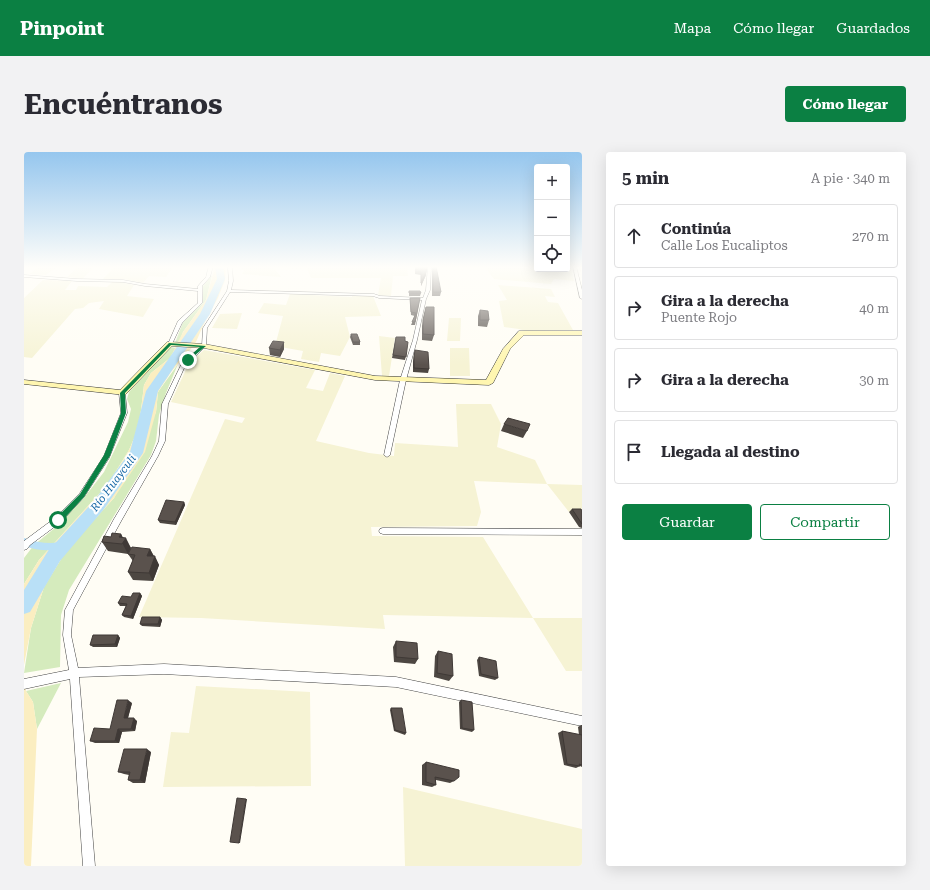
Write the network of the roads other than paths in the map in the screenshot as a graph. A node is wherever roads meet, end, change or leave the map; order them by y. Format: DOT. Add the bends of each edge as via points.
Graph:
graph roads {
  1 [pos="200,299"];
  2 [pos="224,299"];
  3 [pos="424,299"];
  4 [pos="582,333"];
  5 [pos="173,344"];
  6 [pos="200,346"];
  7 [pos="403,380"];
  8 [pos="24,382"];
  9 [pos="122,393"];
  10 [pos="386,455"];
  11 [pos="383,531"];
  12 [pos="582,532"];
  13 [pos="25,544"];
  14 [pos="74,673"];
  15 [pos="27,683"];
  16 [pos="582,720"];
  17 [pos="89,866"];
  1 -- 5 [label="street" via="200,303 180,322"];
  2 -- 6 [label="street" via="206,328"];
  3 -- 7 [label="street"];
  4 -- 7 [label="street" via="522,333 505,352 489,383"];
  5 -- 6 [label="street"];
  5 -- 9 [label="street"];
  6 -- 7 [label="street" via="352,374"];
  6 -- 14 [label="street" via="183,365 165,404 162,440 155,456 69,610 67,635"];
  7 -- 10 [label="street"];
  8 -- 9 [label="street"];
  9 -- 13 [label="street" via="124,413 107,456 95,476 82,495 58,520"];
  11 -- 12 [label="street"];
  14 -- 15 [label="street"];
  14 -- 16 [label="street" via="164,669 396,682"];
  14 -- 17 [label="street"];
}
